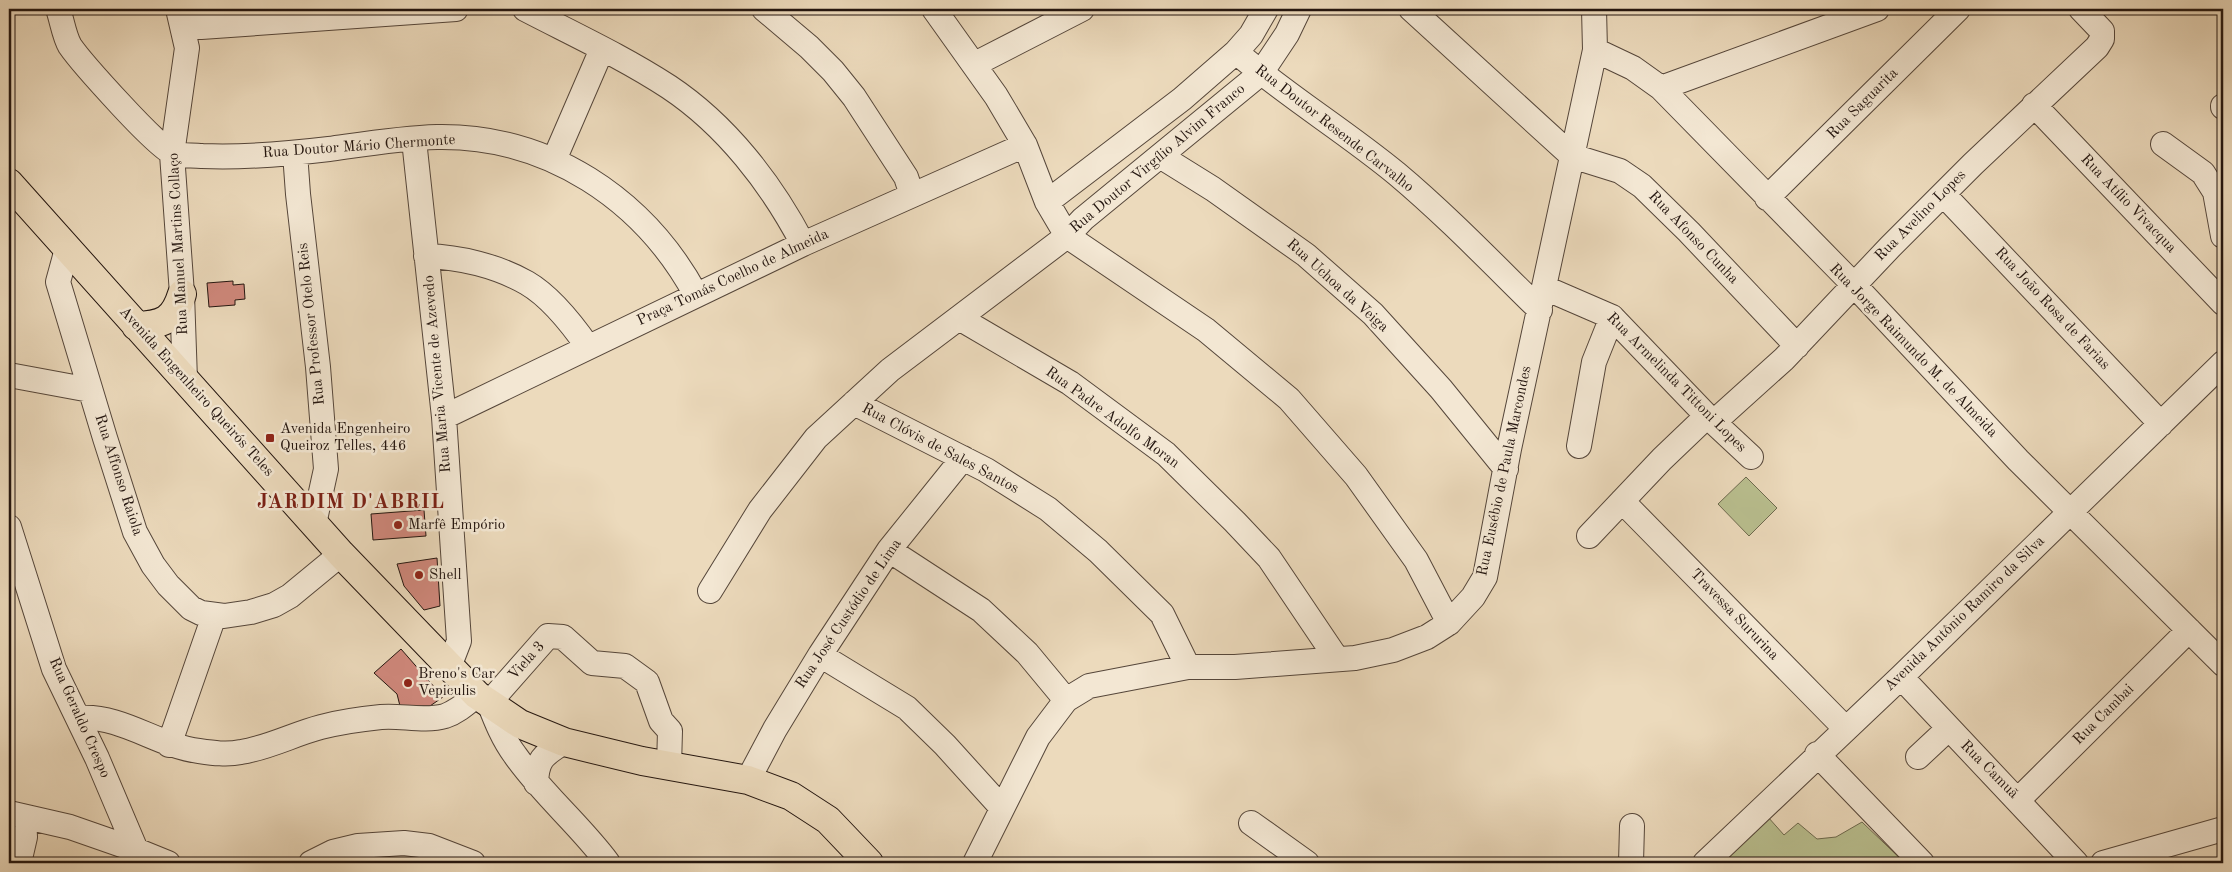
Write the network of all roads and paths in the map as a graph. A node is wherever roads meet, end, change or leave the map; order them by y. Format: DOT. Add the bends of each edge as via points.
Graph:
graph roads {
  1 [pos="58,9"];
  2 [pos="456,9"];
  3 [pos="525,9"];
  4 [pos="764,9"];
  5 [pos="934,9"];
  6 [pos="1082,9"];
  7 [pos="1266,9"];
  8 [pos="1300,9"];
  9 [pos="1411,9"];
  10 [pos="1594,9"];
  11 [pos="1877,9"];
  12 [pos="1958,9"];
  13 [pos="2081,9"];
  14 [pos="189,24"];
  15 [pos="602,49"];
  16 [pos="1595,50"];
  17 [pos="1236,52"];
  18 [pos="975,64"];
  19 [pos="1261,73"];
  20 [pos="1661,88"];
  21 [pos="2034,105"];
  22 [pos="414,140"];
  23 [pos="2163,144"];
  24 [pos="1025,145"];
  25 [pos="295,153"];
  26 [pos="172,154"];
  27 [pos="1160,156"];
  28 [pos="1572,156"];
  29 [pos="554,160"];
  30 [pos="9,184"];
  31 [pos="1943,194"];
  32 [pos="912,196"];
  33 [pos="1767,198"];
  34 [pos="1047,202"];
  35 [pos="1067,236"];
  36 [pos="2223,236"];
  37 [pos="803,244"];
  38 [pos="67,249"];
  39 [pos="426,256"];
  40 [pos="1855,286"];
  41 [pos="182,294"];
  42 [pos="696,295"];
  43 [pos="1543,299"];
  44 [pos="2223,303"];
  45 [pos="1612,317"];
  46 [pos="959,318"];
  47 [pos="136,326"];
  48 [pos="1797,346"];
  49 [pos="588,347"];
  50 [pos="2223,363"];
  51 [pos="9,375"];
  52 [pos="185,380"];
  53 [pos="90,390"];
  54 [pos="854,403"];
  55 [pos="444,417"];
  56 [pos="1710,419"];
  57 [pos="2161,424"];
  58 [pos="1579,446"];
  59 [pos="1751,457"];
  60 [pos="963,458"];
  61 [pos="1506,469"];
  62 [pos="1622,501"];
  63 [pos="2070,513"];
  64 [pos="314,524"];
  65 [pos="9,526"];
  66 [pos="1589,536"];
  67 [pos="889,550"];
  68 [pos="342,554"];
  69 [pos="710,591"];
  70 [pos="214,616"];
  71 [pos="1449,623"];
  72 [pos="2189,630"];
  73 [pos="820,655"];
  74 [pos="1337,659"];
  75 [pos="2223,664"];
  76 [pos="1188,667"];
  77 [pos="450,668"];
  78 [pos="1901,677"];
  79 [pos="483,699"];
  80 [pos="1066,700"];
  81 [pos="80,718"];
  82 [pos="1845,728"];
  83 [pos="1948,729"];
  84 [pos="564,742"];
  85 [pos="169,745"];
  86 [pos="1817,754"];
  87 [pos="1918,758"];
  88 [pos="669,766"];
  89 [pos="748,780"];
  90 [pos="536,783"];
  91 [pos="2018,800"];
  92 [pos="1002,808"];
  93 [pos="17,815"];
  94 [pos="1251,823"];
  95 [pos="1632,826"];
  96 [pos="2223,829"];
  97 [pos="136,850"];
  98 [pos="19,863"];
  99 [pos="168,863"];
  100 [pos="311,863"];
  101 [pos="473,863"];
  102 [pos="608,863"];
  103 [pos="869,863"];
  104 [pos="975,863"];
  105 [pos="1306,863"];
  106 [pos="1631,863"];
  107 [pos="1705,863"];
  108 [pos="1922,863"];
  109 [pos="2076,863"];
  110 [pos="2103,863"];
  1 -- 26 [label="street" via="69,44 154,139"];
  2 -- 14 [label="street"];
  3 -- 15 [label="street"];
  4 -- 32 [label="street" via="809,47 854,97 906,177"];
  5 -- 18 [label="street"];
  6 -- 18 [label="street"];
  7 -- 17 [label="street, Rua Doutor Virgílio Alvim Franco" via="1251,35"];
  8 -- 19 [label="street, Rua Doutor Virgílio Alvim Franco"];
  9 -- 28 [label="street"];
  10 -- 16 [label="street, Rua Eusébio de Paula Marcondes"];
  11 -- 20 [label="street"];
  12 -- 33 [label="street, Rua Saguarita"];
  13 -- 21 [label="street, Rua Avelino Lopes" via="2102,31 2102,39"];
  14 -- 26 [label="street, Rua Manuel Martins Collaço"];
  15 -- 29 [label="street"];
  15 -- 37 [label="street" via="669,87 698,108 743,154 767,185"];
  16 -- 20 [label="street, Rua Jorge Raimundo M. de Almeida" via="1633,68"];
  16 -- 28 [label="street, Rua Eusébio de Paula Marcondes"];
  17 -- 19 [label="street, Rua Doutor Resende Carvalho"];
  17 -- 34 [label="street, Rua Doutor Virgílio Alvim Franco" via="1182,99"];
  18 -- 24 [label="street"];
  19 -- 27 [label="street, Rua Doutor Virgílio Alvim Franco"];
  19 -- 43 [label="street, Rua Doutor Resende Carvalho" via="1397,174"];
  20 -- 33 [label="street, Rua Jorge Raimundo M. de Almeida"];
  21 -- 31 [label="street, Rua Avelino Lopes"];
  21 -- 44 [label="street, Rua Atílio Vivacqua"];
  22 -- 25 [label="street, Rua Doutor Mário Chermonte"];
  22 -- 29 [label="street, Rua Doutor Mário Chermonte" via="437,137 501,143"];
  22 -- 39 [label="street, Rua Maria Vicente de Azevedo"];
  23 -- 36 [label="street" via="2203,173 2215,192"];
  24 -- 32 [label="street, Praça Tomás Coelho de Almeida"];
  24 -- 34 [label="street"];
  25 -- 26 [label="street, Rua Doutor Mário Chermonte"];
  25 -- 64 [label="street, Rua Professor Otelo Reis" via="326,470"];
  26 -- 41 [label="street, Rua Manuel Martins Collaço"];
  27 -- 35 [label="street, Rua Doutor Virgílio Alvim Franco"];
  27 -- 61 [label="street, Rua Uchoa da Veiga" via="1306,255 1373,314 1441,389"];
  28 -- 43 [label="street, Rua Eusébio de Paula Marcondes"];
  28 -- 48 [label="street, Rua Afonso Cunha" via="1620,171 1642,186"];
  29 -- 42 [label="street, Rua Doutor Mário Chermonte" via="572,168 623,205 671,253"];
  30 -- 38 [label="main road, Avenida Engenheiro Queirós Teles"];
  31 -- 40 [label="street, Rua Avelino Lopes"];
  31 -- 57 [label="street, Rua João Rosa de Farias"];
  32 -- 37 [label="street, Praça Tomás Coelho de Almeida"];
  33 -- 40 [label="street, Rua Jorge Raimundo M. de Almeida"];
  34 -- 35 [label="street"];
  35 -- 46 [label="street"];
  35 -- 71 [label="street" via="1206,330 1289,398 1356,476 1389,522 1416,560"];
  37 -- 42 [label="street, Praça Tomás Coelho de Almeida"];
  38 -- 47 [label="main road, Avenida Engenheiro Queirós Teles"];
  38 -- 53 [label="street, Rua Affonso Raiola" via="58,282"];
  39 -- 49 [label="street" via="449,256 472,262 528,284 555,307"];
  39 -- 55 [label="street, Rua Maria Vicente de Azevedo"];
  40 -- 48 [label="street, Rua Avelino Lopes"];
  40 -- 63 [label="street, Rua Jorge Raimundo M. de Almeida"];
  41 -- 47 [label="main road" via="178,308 168,320 154,326"];
  41 -- 52 [label="street, Rua Manuel Martins Collaço"];
  42 -- 49 [label="street, Praça Tomás Coelho de Almeida"];
  43 -- 45 [label="street, Rua Armelinda Tittoni Lopes"];
  43 -- 61 [label="street, Rua Eusébio de Paula Marcondes"];
  45 -- 56 [label="street, Rua Armelinda Tittoni Lopes"];
  45 -- 58 [label="street" via="1594,362"];
  46 -- 54 [label="street" via="890,370"];
  46 -- 74 [label="street, Rua Padre Adolfo Moran" via="1070,383 1166,454 1269,558"];
  47 -- 52 [label="main road, Avenida Engenheiro Queirós Teles"];
  48 -- 56 [label="street, Rua Avelino Lopes"];
  49 -- 55 [label="street, Praça Tomás Coelho de Almeida"];
  50 -- 57 [label="street, Avenida Antônio Ramiro da Silva"];
  51 -- 53 [label="street"];
  52 -- 64 [label="main road, Avenida Engenheiro Queirós Teles"];
  53 -- 70 [label="street, Rua Affonso Raiola" via="135,532 153,565 190,608"];
  54 -- 60 [label="street, Rua Clóvis de Sales Santos"];
  54 -- 69 [label="street" via="816,438 760,510"];
  55 -- 77 [label="street, Rua Maria Vicente de Azevedo" via="459,641"];
  56 -- 59 [label="street, Rua Armelinda Tittoni Lopes"];
  56 -- 62 [label="street, Rua Avelino Lopes" via="1662,459"];
  57 -- 63 [label="street, Avenida Antônio Ramiro da Silva"];
  60 -- 67 [label="street, Rua José Custódio de Lima"];
  60 -- 76 [label="street, Rua Clóvis de Sales Santos" via="1048,509 1098,551 1162,614"];
  61 -- 71 [label="street, Rua Eusébio de Paula Marcondes" via="1485,577"];
  62 -- 66 [label="street, Rua Avelino Lopes"];
  62 -- 82 [label="street, Travessa Sururina"];
  63 -- 72 [label="street, Rua Jorge Raimundo M. de Almeida"];
  63 -- 78 [label="street, Avenida Antônio Ramiro da Silva"];
  64 -- 68 [label="main road, Avenida Engenheiro Queirós Teles"];
  65 -- 81 [label="street, Rua Geraldo Crespo" via="54,669"];
  67 -- 73 [label="street, Rua José Custódio de Lima"];
  67 -- 80 [label="street" via="981,610 1027,653"];
  68 -- 70 [label="street, Rua Affonso Raiola" via="274,606"];
  68 -- 77 [label="main road, Avenida Engenheiro Queirós Teles"];
  70 -- 85 [label="street"];
  71 -- 74 [label="street, Rua Eusébio de Paula Marcondes" via="1427,637 1393,650"];
  72 -- 75 [label="street, Rua Jorge Raimundo M. de Almeida"];
  72 -- 91 [label="street, Rua Cambai"];
  73 -- 89 [label="street, Rua José Custódio de Lima"];
  73 -- 92 [label="street" via="908,708"];
  74 -- 76 [label="street, Rua Eusébio de Paula Marcondes" via="1235,667"];
  76 -- 80 [label="street, Rua Eusébio de Paula Marcondes" via="1089,686"];
  77 -- 79 [label="main road, Avenida Engenheiro Queirós Teles"];
  78 -- 82 [label="street, Avenida Antônio Ramiro da Silva"];
  78 -- 83 [label="street, Rua Camuã"];
  79 -- 84 [label="main road, Avenida Engenheiro Queirós Teles" via="520,724"];
  79 -- 85 [label="street" via="443,716 383,716 358,720 321,727 240,752 198,751"];
  79 -- 88 [label="street, Viela 3" via="548,636 563,637 592,664 625,666 647,682 661,721 670,731"];
  79 -- 90 [label="street" via="514,755"];
  80 -- 92 [label="street, Rua Eusébio de Paula Marcondes" via="1038,737"];
  81 -- 85 [label="street" via="95,717 112,722"];
  81 -- 97 [label="street, Rua Geraldo Crespo"];
  82 -- 86 [label="street, Avenida Antônio Ramiro da Silva"];
  83 -- 87 [label="street"];
  83 -- 91 [label="street, Rua Camuã"];
  84 -- 88 [label="main road, Avenida Engenheiro Queirós Teles"];
  84 -- 90 [label="street" via="547,754 537,767"];
  86 -- 107 [label="street, Avenida Antônio Ramiro da Silva"];
  86 -- 108 [label="street"];
  88 -- 89 [label="main road, Avenida Engenheiro Queirós Teles"];
  89 -- 103 [label="main road, Avenida Engenheiro Queirós Teles" via="791,796 828,820"];
  90 -- 102 [label="street"];
  91 -- 109 [label="street, Rua Camuã"];
  92 -- 104 [label="street, Rua Eusébio de Paula Marcondes"];
  93 -- 97 [label="street" via="70,827"];
  93 -- 98 [label="street" via="24,837"];
  94 -- 105 [label="street"];
  95 -- 106 [label="street"];
  96 -- 110 [label="street"];
  97 -- 99 [label="street"];
  100 -- 101 [label="street" via="332,852 358,846 404,843 429,846"];
}
